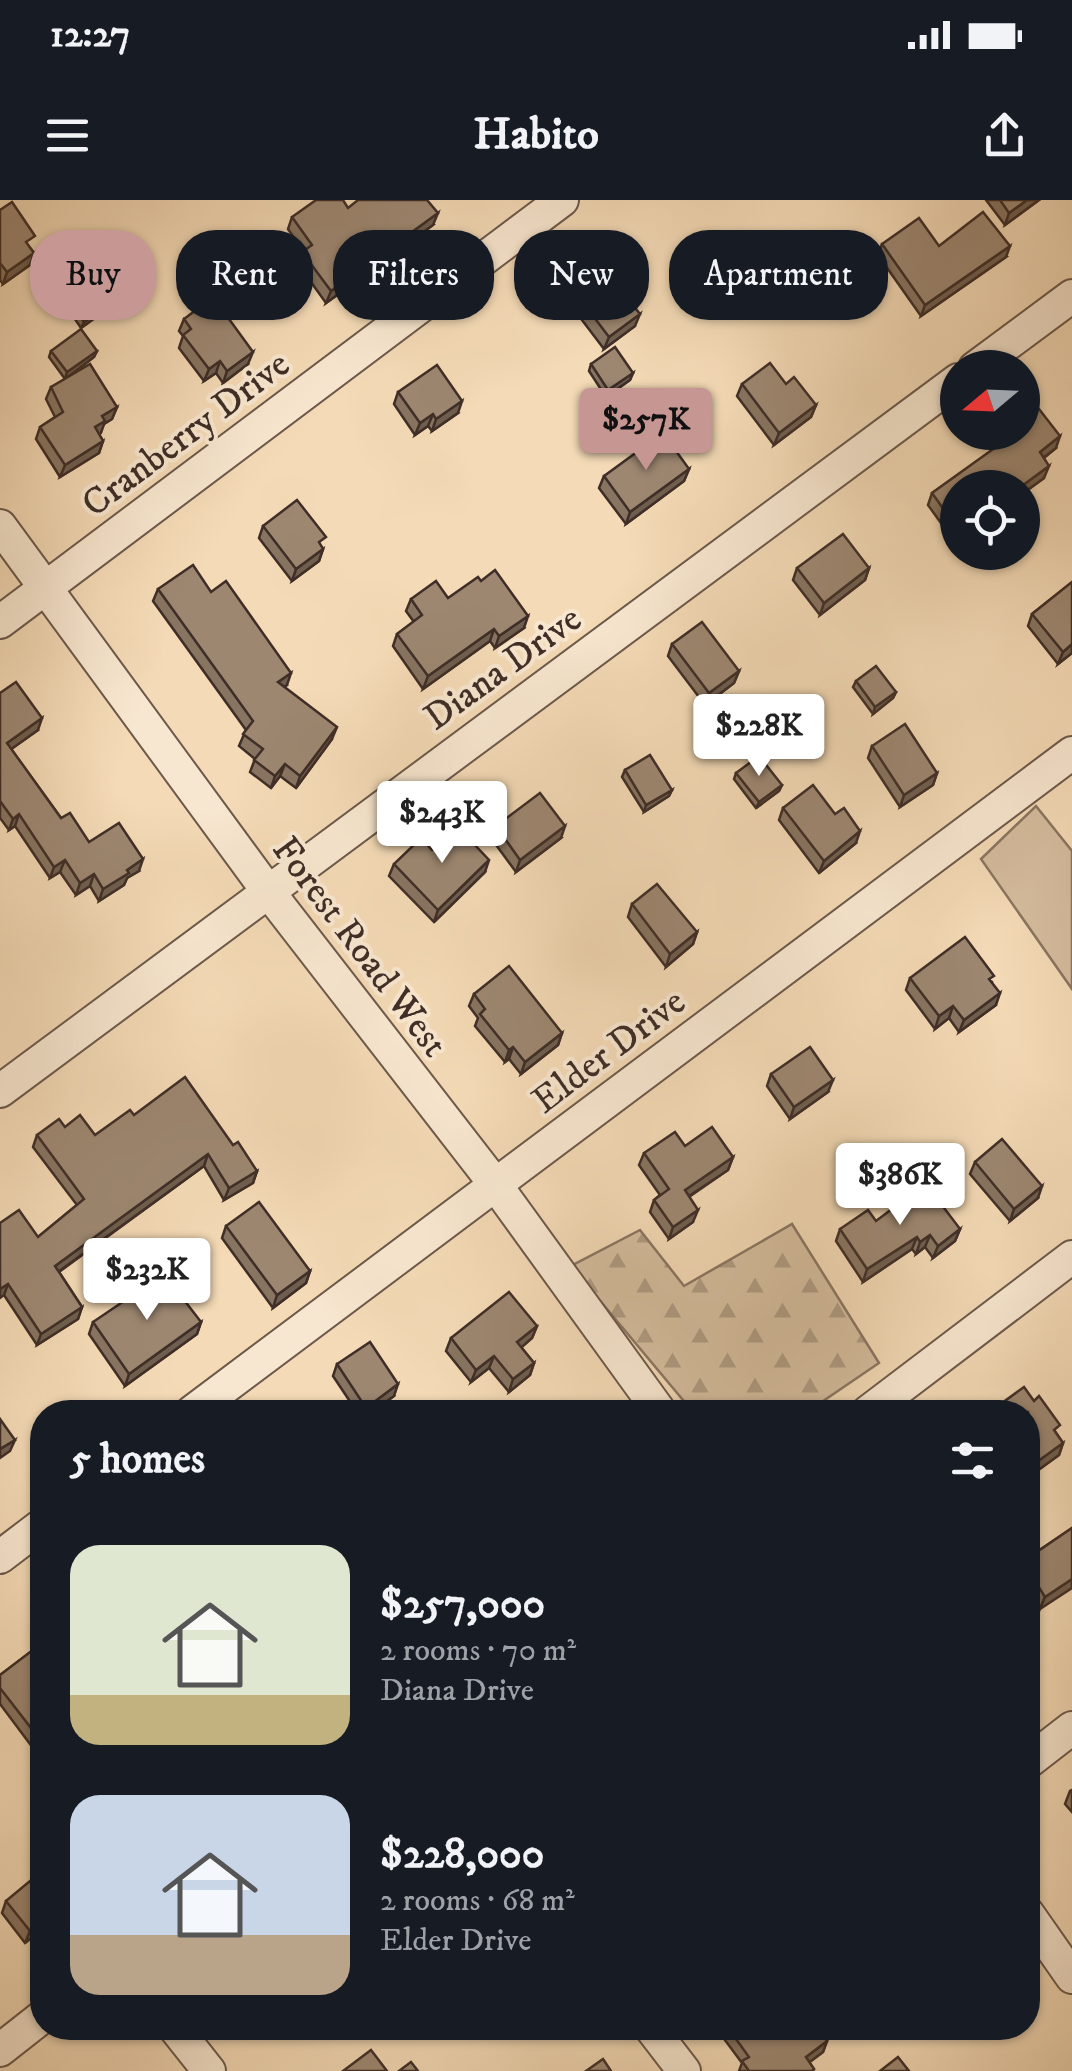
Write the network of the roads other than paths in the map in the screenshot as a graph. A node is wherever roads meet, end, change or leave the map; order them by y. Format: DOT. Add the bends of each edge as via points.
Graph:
graph roads {
  1 [pos="562,200"];
  2 [pos="1072,296"];
  3 [pos="999,350"];
  4 [pos="940,393"];
  5 [pos="0,526"];
  6 [pos="46,587"];
  7 [pos="0,622"];
  8 [pos="1072,753"];
  9 [pos="267,890"];
  10 [pos="0,1092"];
  11 [pos="494,1184"];
  12 [pos="1072,1257"];
  13 [pos="208,1400"];
  14 [pos="651,1400"];
  15 [pos="884,1400"];
  16 [pos="30,1535"];
  17 [pos="0,1558"];
  18 [pos="1072,1728"];
  19 [pos="1040,1753"];
  20 [pos="1040,1931"];
  21 [pos="1072,1977"];
  22 [pos="30,2026"];
  23 [pos="185,2040"];
  24 [pos="660,2040"];
  25 [pos="0,2050"];
  26 [pos="210,2071"];
  27 [pos="684,2071"];
  1 -- 6 [label="street, Cranberry Drive"];
  2 -- 3 [label="street"];
  4 -- 9 [label="street, Diana Drive"];
  5 -- 6 [label="street, Forest Road West"];
  6 -- 7 [label="street, Cranberry Drive"];
  6 -- 9 [label="street, Forest Road West"];
  8 -- 11 [label="street, Elder Drive"];
  9 -- 10 [label="street, Diana Drive"];
  9 -- 11 [label="street, Forest Road West"];
  11 -- 13 [label="street, Elder Drive"];
  11 -- 14 [label="street, Forest Road West"];
  12 -- 15 [label="street"];
  16 -- 17 [label="street"];
  18 -- 19 [label="street"];
  20 -- 21 [label="street"];
  22 -- 25 [label="street"];
  23 -- 26 [label="street"];
  24 -- 27 [label="street"];
}
